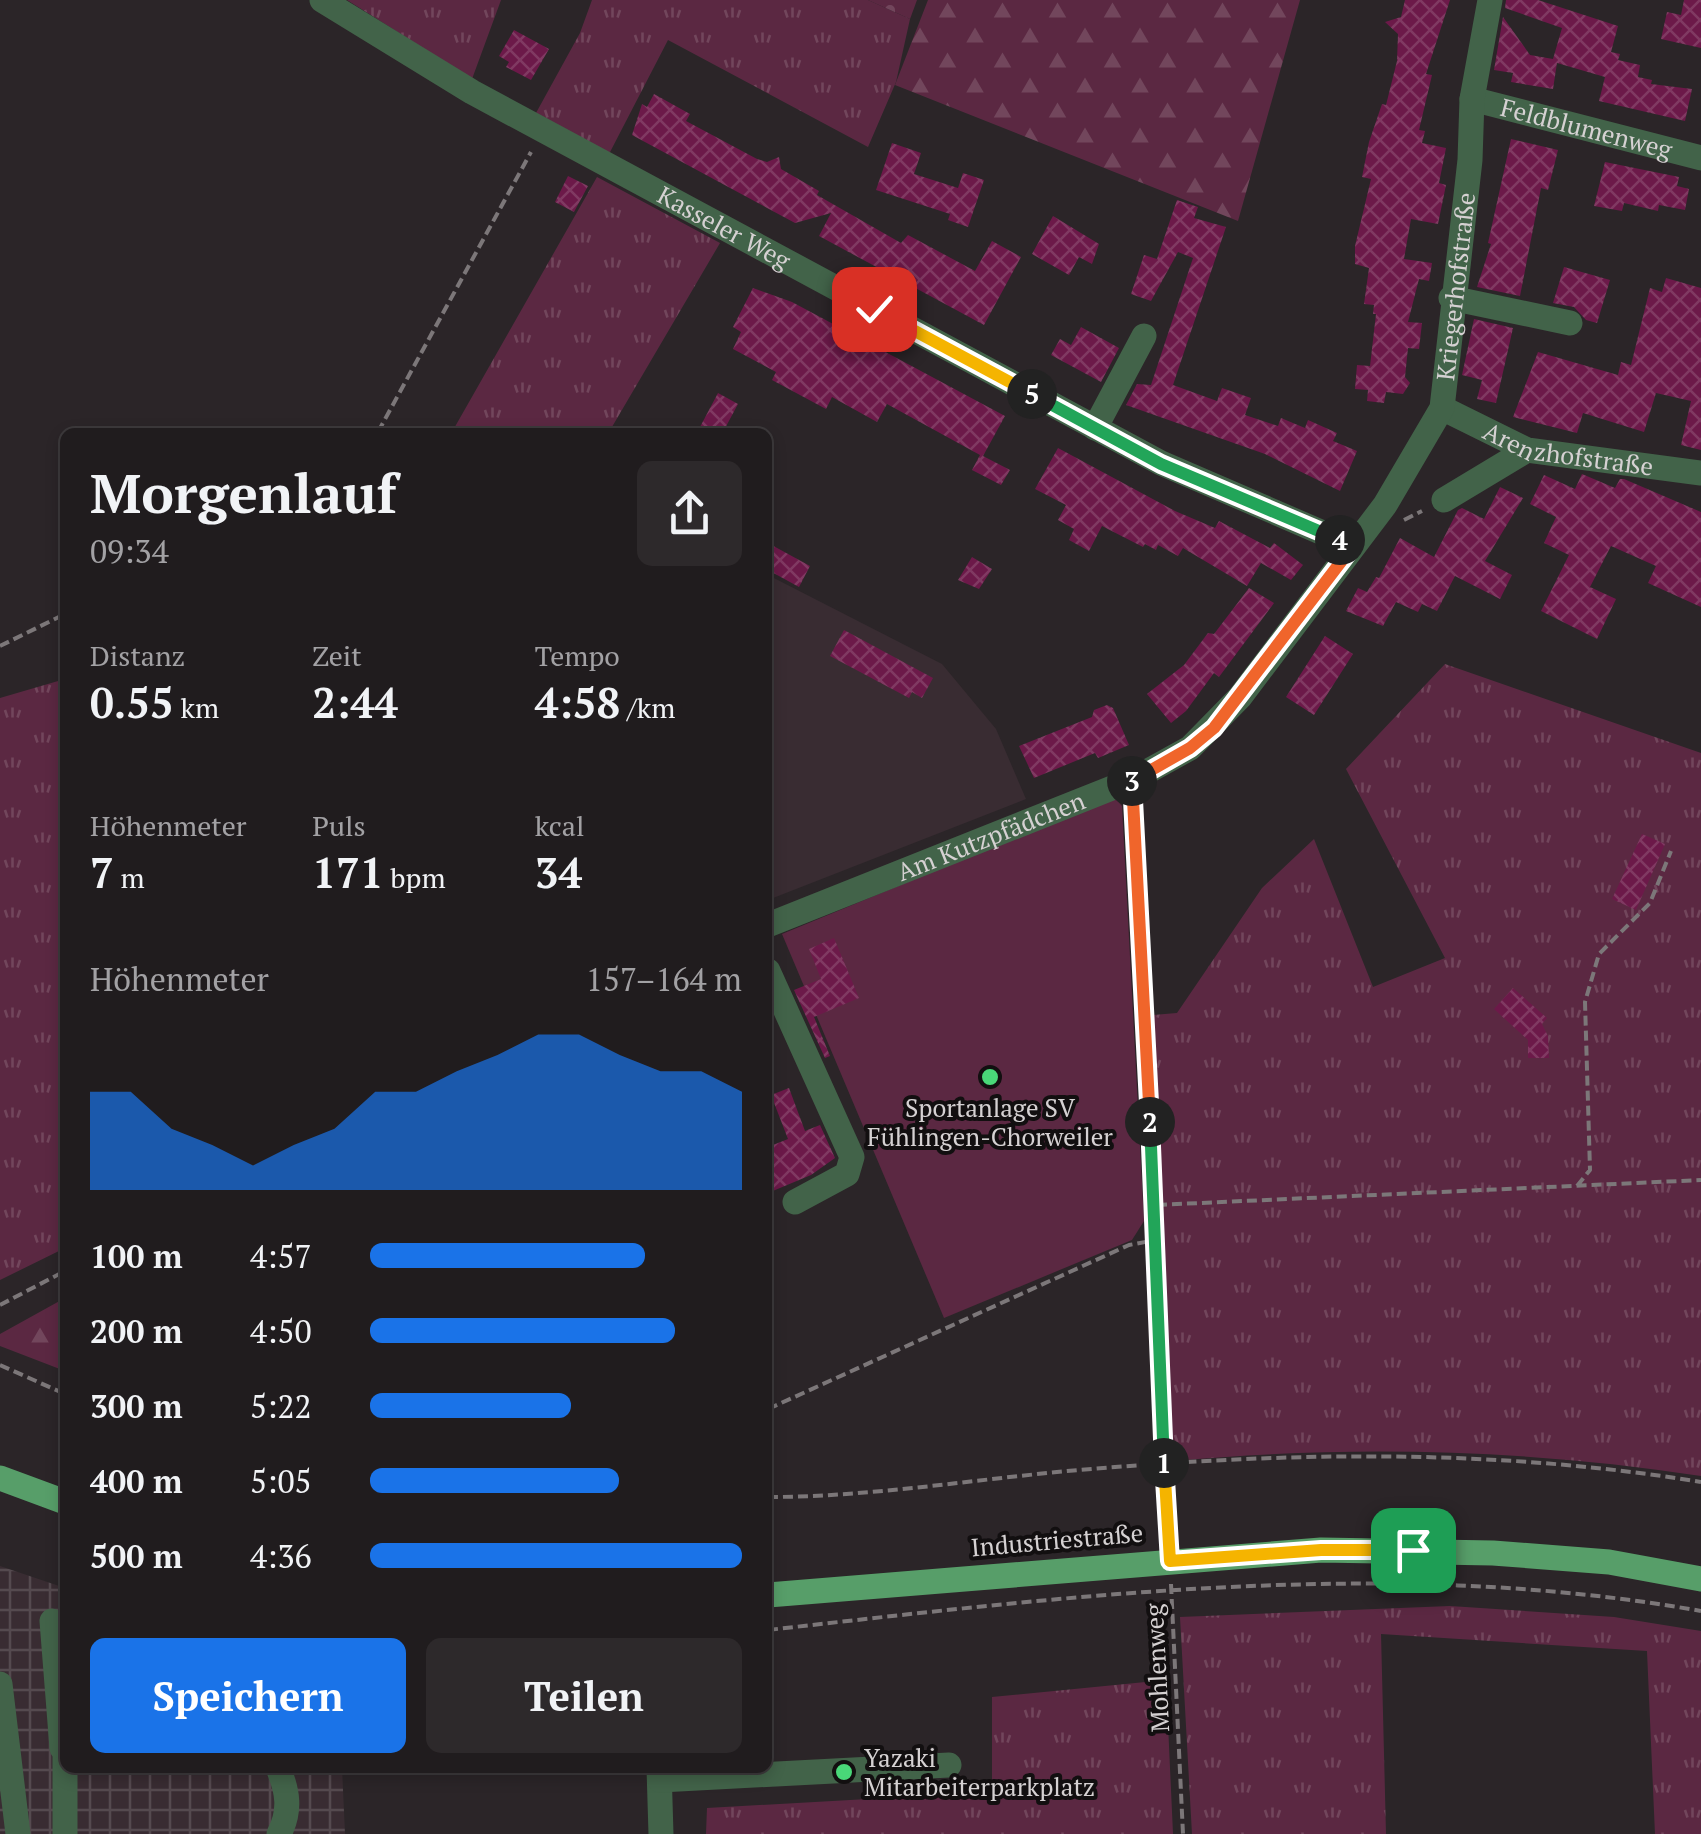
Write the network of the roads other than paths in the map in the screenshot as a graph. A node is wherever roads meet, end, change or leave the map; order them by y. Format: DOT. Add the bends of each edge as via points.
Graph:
graph roads {
  1 [pos="322,0"];
  2 [pos="1490,0"];
  3 [pos="1472,99"];
  4 [pos="1701,158"];
  5 [pos="1451,298"];
  6 [pos="1570,323"];
  7 [pos="1144,336"];
  8 [pos="1442,408"];
  9 [pos="1095,428"];
  10 [pos="1527,450"];
  11 [pos="1701,473"];
  12 [pos="1444,500"];
  13 [pos="1353,546"];
  14 [pos="772,922"];
  15 [pos="772,981"];
  16 [pos="795,1202"];
  17 [pos="0,1478"];
  18 [pos="60,1500"];
  19 [pos="1701,1579"];
  20 [pos="772,1597"];
  21 [pos="52,1621"];
  22 [pos="0,1684"];
  23 [pos="60,1713"];
  24 [pos="949,1765"];
  25 [pos="772,1770"];
  26 [pos="64,1773"];
  27 [pos="280,1773"];
  28 [pos="691,1773"];
  29 [pos="659,1774"];
  30 [pos="18,1834"];
  31 [pos="66,1834"];
  32 [pos="279,1834"];
  33 [pos="662,1834"];
  1 -- 9 [label="street, Kasseler Weg" via="543,130"];
  2 -- 3 [label="street, Kriegerhofstraße"];
  3 -- 4 [label="street, Feldblumenweg"];
  3 -- 5 [label="street, Kriegerhofstraße"];
  5 -- 6 [label="street"];
  5 -- 8 [label="street, Kriegerhofstraße"];
  7 -- 9 [label="street"];
  8 -- 10 [label="street, Arenzhofstraße"];
  8 -- 13 [label="street, Kriegerhofstraße"];
  9 -- 13 [label="street, Kasseler Weg" via="1161,464"];
  10 -- 11 [label="street, Arenzhofstraße"];
  10 -- 12 [label="street"];
  13 -- 14 [label="street, Am Kutzpfädchen" via="1214,728 1190,748 1132,780"];
  15 -- 16 [label="street" via="852,1157 847,1174"];
  17 -- 18 [label="main road"];
  19 -- 20 [label="main road, Industriestraße" via="1610,1562 1321,1550"];
  21 -- 23 [label="street"];
  22 -- 30 [label="street"];
  24 -- 25 [label="street"];
  26 -- 31 [label="street"];
  27 -- 32 [label="street" via="288,1817"];
  28 -- 29 [label="street"];
  29 -- 33 [label="street"];
}
